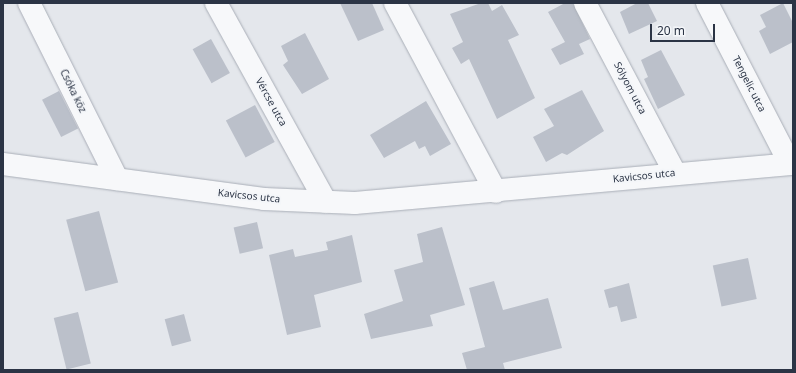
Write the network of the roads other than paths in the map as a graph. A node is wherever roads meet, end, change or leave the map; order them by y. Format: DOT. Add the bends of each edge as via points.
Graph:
graph roads {
  1 [pos="29,3"];
  2 [pos="216,3"];
  3 [pos="395,3"];
  4 [pos="585,3"];
  5 [pos="707,3"];
  6 [pos="3,164"];
  7 [pos="792,164"];
  8 [pos="675,173"];
  9 [pos="117,180"];
  10 [pos="496,192"];
  11 [pos="326,202"];
  1 -- 9 [label="street, Csóka köz"];
  2 -- 11 [label="street, Vércse utca"];
  3 -- 10 [label="street"];
  4 -- 8 [label="street, Sólyom utca"];
  5 -- 7 [label="street, Tengelic utca"];
  6 -- 9 [label="street, Kavicsos utca"];
  7 -- 8 [label="street, Kavicsos utca"];
  8 -- 10 [label="street, Kavicsos utca"];
  9 -- 11 [label="street, Kavicsos utca" via="264,199"];
  10 -- 11 [label="street, Kavicsos utca" via="355,203"];
}
